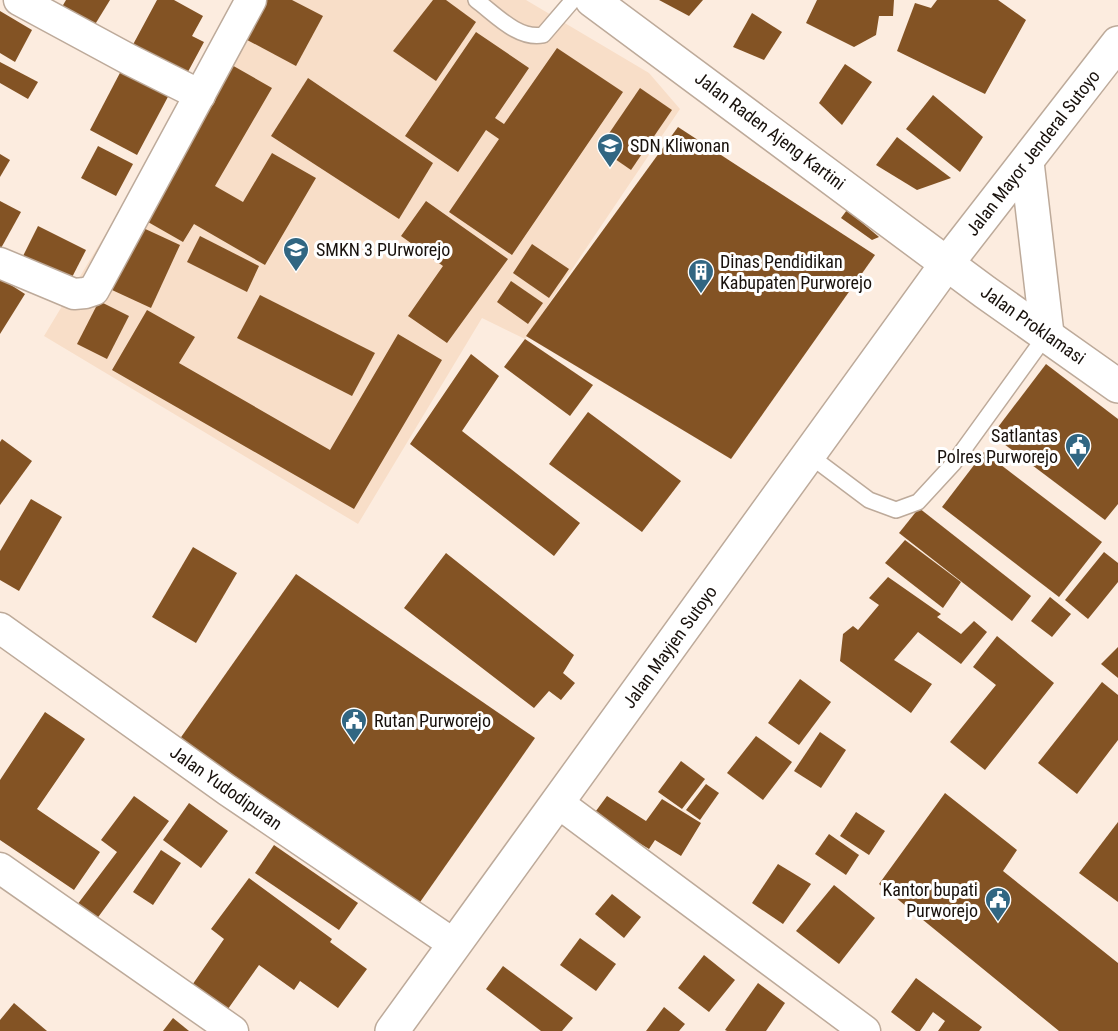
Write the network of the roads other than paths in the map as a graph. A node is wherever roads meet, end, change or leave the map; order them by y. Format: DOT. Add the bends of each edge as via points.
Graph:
graph roads {
  1 [pos="19,0"];
  2 [pos="251,0"];
  3 [pos="476,0"];
  4 [pos="573,0"];
  5 [pos="592,0"];
  6 [pos="1118,43"];
  7 [pos="200,95"];
  8 [pos="1027,162"];
  9 [pos="948,262"];
  10 [pos="1,265"];
  11 [pos="1047,334"];
  12 [pos="1118,386"];
  13 [pos="809,455"];
  14 [pos="0,628"];
  15 [pos="557,802"];
  16 [pos="0,868"];
  17 [pos="455,945"];
  18 [pos="233,1031"];
  19 [pos="392,1031"];
  20 [pos="865,1031"];
  1 -- 7 [label="street"];
  2 -- 7 [label="street"];
  3 -- 4 [label="lane" via="520,33 535,37 543,35"];
  5 -- 9 [label="main road, Jalan Raden Ajeng Kartini"];
  6 -- 8 [label="main road, Jalan Mayor Jenderal Sutoyo"];
  7 -- 10 [label="street" via="94,290 74,294"];
  8 -- 9 [label="main road, Jalan Mayor Jenderal Sutoyo"];
  8 -- 11 [label="main road"];
  9 -- 11 [label="main road, Jalan Proklamasi"];
  9 -- 13 [label="main road, Jalan Mayjen Sutoyo"];
  11 -- 12 [label="main road, Jalan Proklamasi"];
  11 -- 13 [label="lane" via="953,464 918,502 896,510 870,500"];
  13 -- 15 [label="main road, Jalan Mayjen Sutoyo"];
  14 -- 17 [label="street, Jalan Yudodipuran" via="227,790"];
  15 -- 17 [label="main road, Jalan Mayjen Sutoyo"];
  15 -- 20 [label="street"];
  16 -- 18 [label="street"];
  17 -- 19 [label="main road, Jalan Mayjen Sutoyo"];
}
